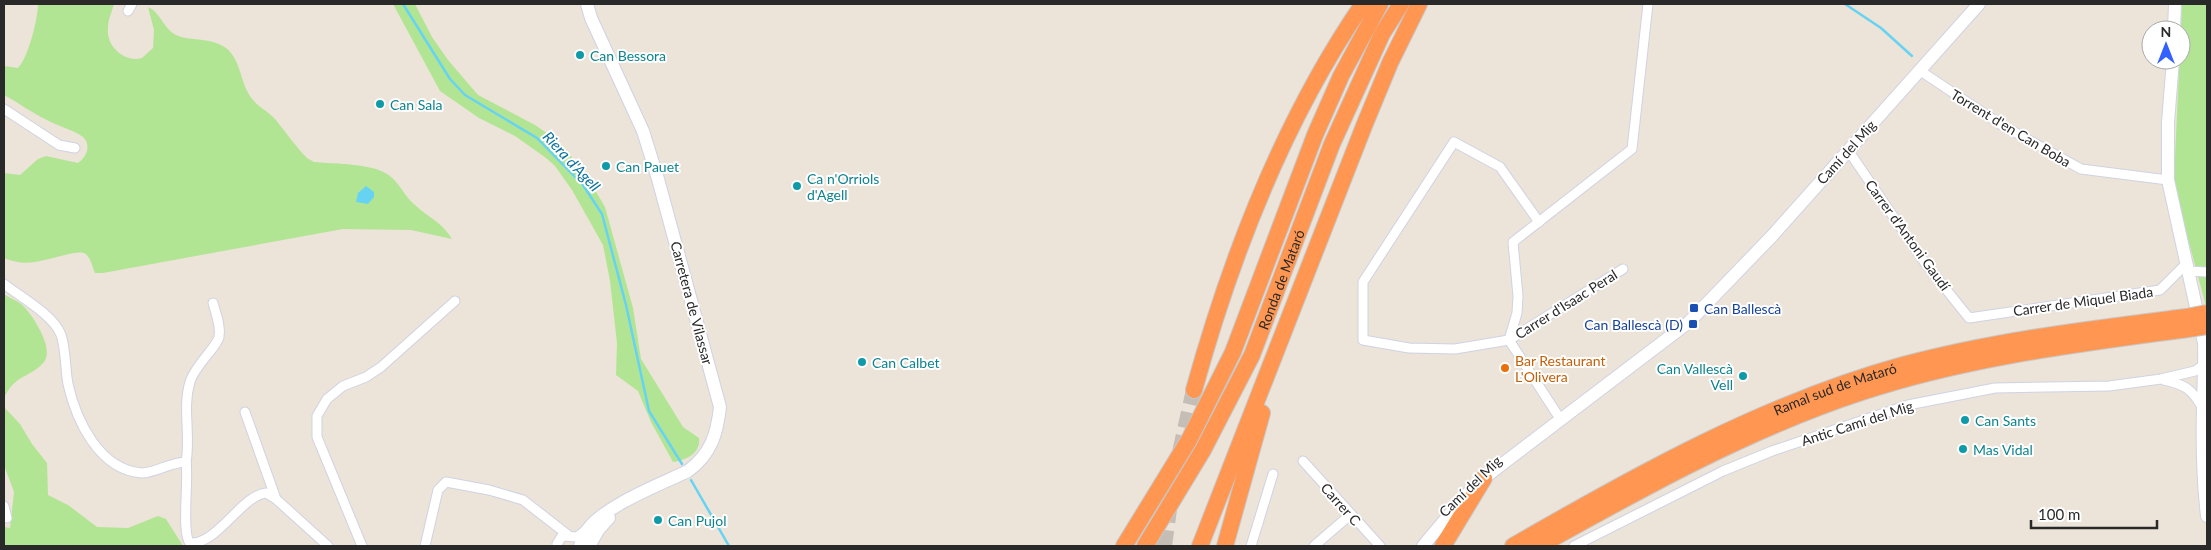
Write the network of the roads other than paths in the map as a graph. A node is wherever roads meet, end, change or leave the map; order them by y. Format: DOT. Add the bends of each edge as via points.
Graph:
graph roads {
  1 [pos="587,4"];
  2 [pos="1363,4"];
  3 [pos="1380,4"];
  4 [pos="1401,4"];
  5 [pos="1419,4"];
  6 [pos="1648,4"];
  7 [pos="1979,4"];
  8 [pos="2175,4"];
  9 [pos="2174,20"];
  10 [pos="1920,70"];
  11 [pos="2172,70"];
  12 [pos="4,109"];
  13 [pos="75,148"];
  14 [pos="1848,150"];
  15 [pos="2168,180"];
  16 [pos="1539,222"];
  17 [pos="2187,267"];
  18 [pos="1623,269"];
  19 [pos="2207,272"];
  20 [pos="4,284"];
  21 [pos="1711,298"];
  22 [pos="455,301"];
  23 [pos="213,303"];
  24 [pos="2207,313"];
  25 [pos="1969,318"];
  26 [pos="2187,323"];
  27 [pos="2207,326"];
  28 [pos="1509,340"];
  29 [pos="1279,344"];
  30 [pos="2205,364"];
  31 [pos="1625,372"];
  32 [pos="2161,379"];
  33 [pos="1194,390"];
  34 [pos="2202,407"];
  35 [pos="245,412"];
  36 [pos="1557,414"];
  37 [pos="1528,440"];
  38 [pos="1303,461"];
  39 [pos="186,462"];
  40 [pos="1273,474"];
  41 [pos="1484,478"];
  42 [pos="276,499"];
  43 [pos="626,501"];
  44 [pos="4,506"];
  45 [pos="1350,515"];
  46 [pos="2207,516"];
  47 [pos="7,518"];
  48 [pos="544,519"];
  49 [pos="607,520"];
  50 [pos="578,537"];
  51 [pos="557,545"];
  52 [pos="328,546"];
  53 [pos="362,546"];
  54 [pos="424,546"];
  55 [pos="589,546"];
  56 [pos="1124,546"];
  57 [pos="1145,546"];
  58 [pos="1200,546"];
  59 [pos="1225,546"];
  60 [pos="1251,546"];
  61 [pos="1314,546"];
  62 [pos="1380,546"];
  63 [pos="1413,546"];
  64 [pos="1423,546"];
  65 [pos="1443,546"];
  66 [pos="1513,546"];
  67 [pos="1539,546"];
  68 [pos="1574,546"];
  1 -- 43 [label="street, Carretera de Vilassar" via="590,18 645,139 720,407 715,436 697,464"];
  2 -- 33 [label="highway" via="1282,148 1228,281"];
  3 -- 56 [label="highway, Ronda de Mataró" via="1349,60 1315,136 1233,352 1189,440"];
  4 -- 57 [label="highway, Ronda de Mataró" via="1382,34 1332,144 1252,355 1203,450"];
  5 -- 29 [label="highway" via="1390,63"];
  6 -- 16 [label="street" via="1632,149"];
  7 -- 10 [label="street, Camí del Mig"];
  8 -- 9 [label="street"];
  10 -- 14 [label="street, Camí del Mig"];
  10 -- 15 [label="street, Torrent d'en Can Boba" via="2000,124 2080,169"];
  11 -- 15 [label="street"];
  12 -- 13 [label="street" via="59,146"];
  14 -- 21 [label="street, Camí del Mig" via="1772,236"];
  14 -- 25 [label="street, Carrer d'Antoni Gaudí" via="1925,263"];
  15 -- 17 [label="street"];
  16 -- 28 [label="street" via="1513,242 1518,296"];
  16 -- 28 [label="street" via="1500,167 1454,142 1363,282 1363,340 1409,348 1455,348"];
  17 -- 19 [label="street"];
  17 -- 25 [label="street, Carrer de Miquel Biada" via="2160,290"];
  17 -- 30 [label="street" via="2198,308"];
  18 -- 28 [label="street, Carrer d'Isaac Peral"];
  20 -- 39 [label="street" via="49,319 61,334 72,395 84,429 100,452 128,469 144,473 175,462"];
  21 -- 31 [label="street, Camí del Mig" via="1684,326"];
  21 -- 36 [label="street, Camí del Mig"];
  22 -- 53 [label="street" via="381,367 343,386 326,399 317,416 317,437"];
  23 -- 39 [label="street" via="219,338 195,368 190,382 186,400 189,444"];
  24 -- 26 [label="highway, bridge"];
  26 -- 27 [label="highway, bridge"];
  26 -- 66 [label="highway, Ramal sud de Mataró" via="2006,342 1940,356 1859,379 1768,414 1691,451"];
  26 -- 67 [label="highway" via="1998,356 1863,392 1773,427 1681,470"];
  28 -- 36 [label="street"];
  29 -- 58 [label="highway"];
  29 -- 59 [label="highway" via="1280,353"];
  30 -- 32 [label="street, Antic Camí del Mig" via="2195,371"];
  30 -- 34 [label="street"];
  31 -- 36 [label="street, Camí del Mig" via="1607,381 1564,413"];
  31 -- 37 [label="street, Camí del Mig"];
  32 -- 34 [label="street, Antic Camí del Mig" via="2185,386 2194,393"];
  32 -- 68 [label="street, Antic Camí del Mig" via="2109,386 1995,388 1908,405 1723,471"];
  34 -- 46 [label="street"];
  35 -- 42 [label="street"];
  36 -- 37 [label="street, Camí del Mig"];
  37 -- 41 [label="street, Camí del Mig" via="1490,469"];
  37 -- 63 [label="street, Camí del Mig" via="1480,473"];
  38 -- 45 [label="street, Carrer C"];
  39 -- 42 [label="street" via="185,534 190,543 199,542 231,519 254,495 266,493"];
  40 -- 60 [label="street"];
  41 -- 64 [label="street, Camí del Mig"];
  41 -- 65 [label="highway"];
  42 -- 52 [label="street"];
  43 -- 49 [label="street"];
  43 -- 50 [label="street, Carretera de Vilassar" via="592,523"];
  44 -- 47 [label="street"];
  45 -- 61 [label="street"];
  45 -- 62 [label="street, Carrer C"];
  48 -- 50 [label="street"];
  48 -- 51 [label="street"];
  48 -- 54 [label="street" via="523,500 446,482 438,490"];
  49 -- 50 [label="street"];
  49 -- 55 [label="street"];
  50 -- 51 [label="street" via="562,536"];
}
